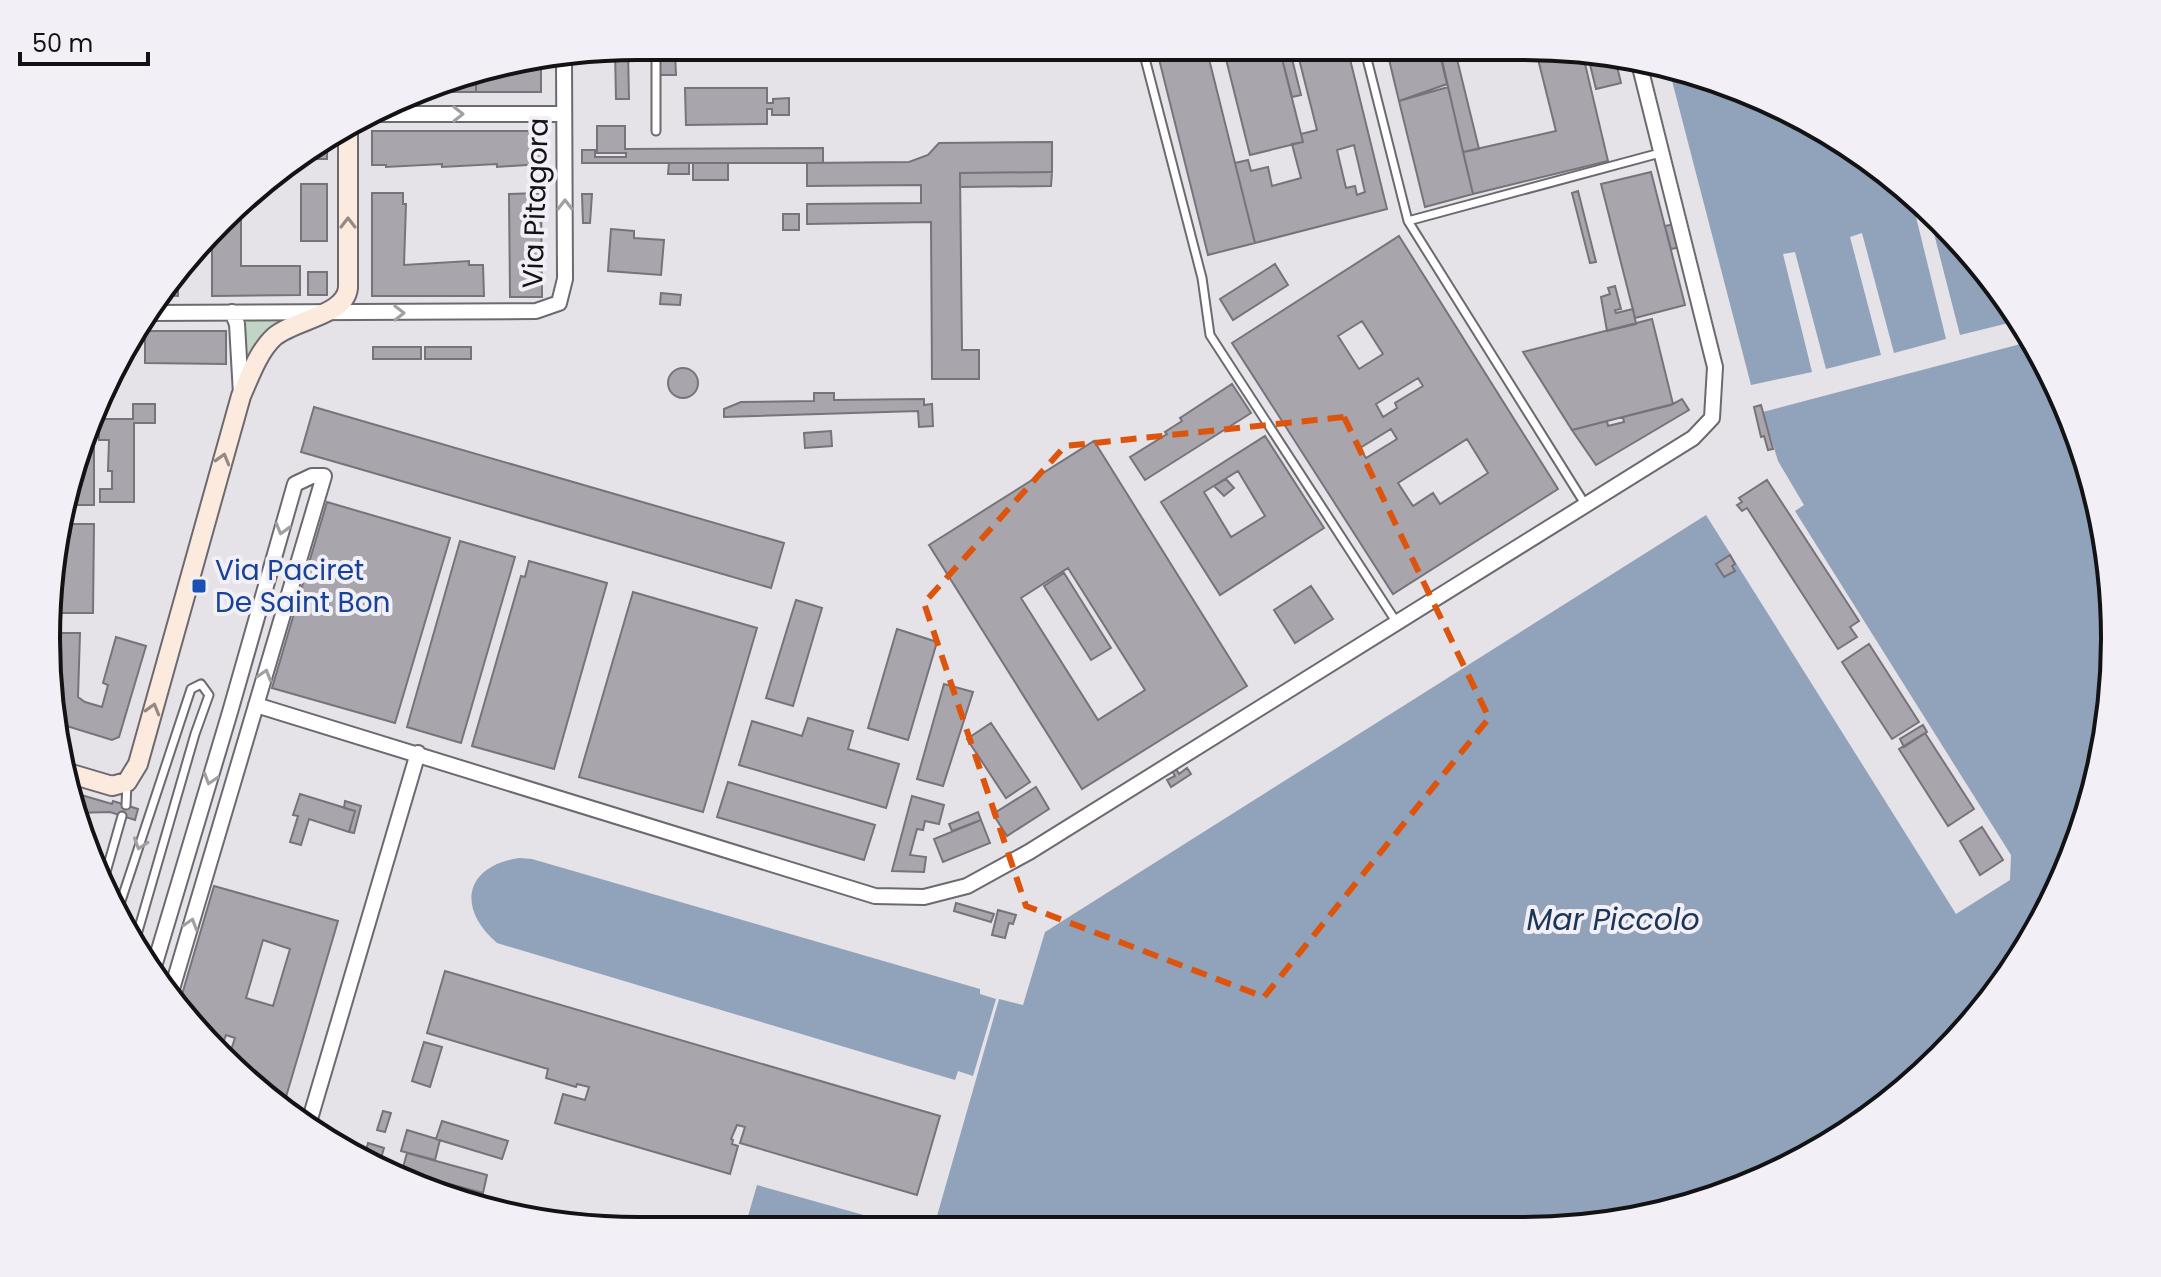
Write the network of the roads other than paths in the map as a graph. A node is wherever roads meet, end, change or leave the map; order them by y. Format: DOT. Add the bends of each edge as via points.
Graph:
graph roads {
  1 [pos="656,60"];
  2 [pos="1145,60"];
  3 [pos="1367,60"];
  4 [pos="564,65"];
  5 [pos="1641,73"];
  6 [pos="396,114"];
  7 [pos="564,114"];
  8 [pos="656,131"];
  9 [pos="348,139"];
  10 [pos="1661,153"];
  11 [pos="1408,221"];
  12 [pos="232,312"];
  13 [pos="160,313"];
  14 [pos="321,314"];
  15 [pos="241,396"];
  16 [pos="1586,505"];
  17 [pos="1397,623"];
  18 [pos="256,705"];
  19 [pos="418,753"];
  20 [pos="77,776"];
  21 [pos="127,782"];
  22 [pos="126,805"];
  23 [pos="122,816"];
  24 [pos="107,867"];
  25 [pos="122,898"];
  26 [pos="139,929"];
  27 [pos="156,959"];
  28 [pos="174,983"];
  29 [pos="311,1116"];
  1 -- 8 [label="lane"];
  2 -- 17 [label="lane" via="1202,278 1210,335"];
  3 -- 11 [label="lane"];
  4 -- 7 [label="street, Via Pitagora"];
  5 -- 10 [label="street"];
  6 -- 7 [label="street, one-way"];
  14 -- 7 [label="street, Via Pitagora, one-way" via="536,311 559,303 565,279"];
  14 -- 9 [label="main road, one-way" via="341,305 348,292"];
  10 -- 11 [label="lane"];
  10 -- 16 [label="street" via="1715,367 1712,418 1693,438"];
  11 -- 16 [label="lane"];
  12 -- 13 [label="street"];
  12 -- 14 [label="street"];
  12 -- 15 [label="street" via="239,339"];
  14 -- 15 [label="main road" via="275,337"];
  21 -- 15 [label="main road, one-way" via="138,764"];
  16 -- 17 [label="street"];
  17 -- 19 [label="street" via="1029,852 967,886 924,897 875,896"];
  18 -- 19 [label="street"];
  18 -- 27 [label="street, one-way" via="324,476 295,484"];
  28 -- 18 [label="street, one-way"];
  19 -- 29 [label="street"];
  20 -- 21 [label="main road" via="112,786"];
  21 -- 22 [label="lane"];
  23 -- 24 [label="lane"];
  26 -- 25 [label="lane, one-way" via="206,709 209,695 201,684 191,689"];
}
